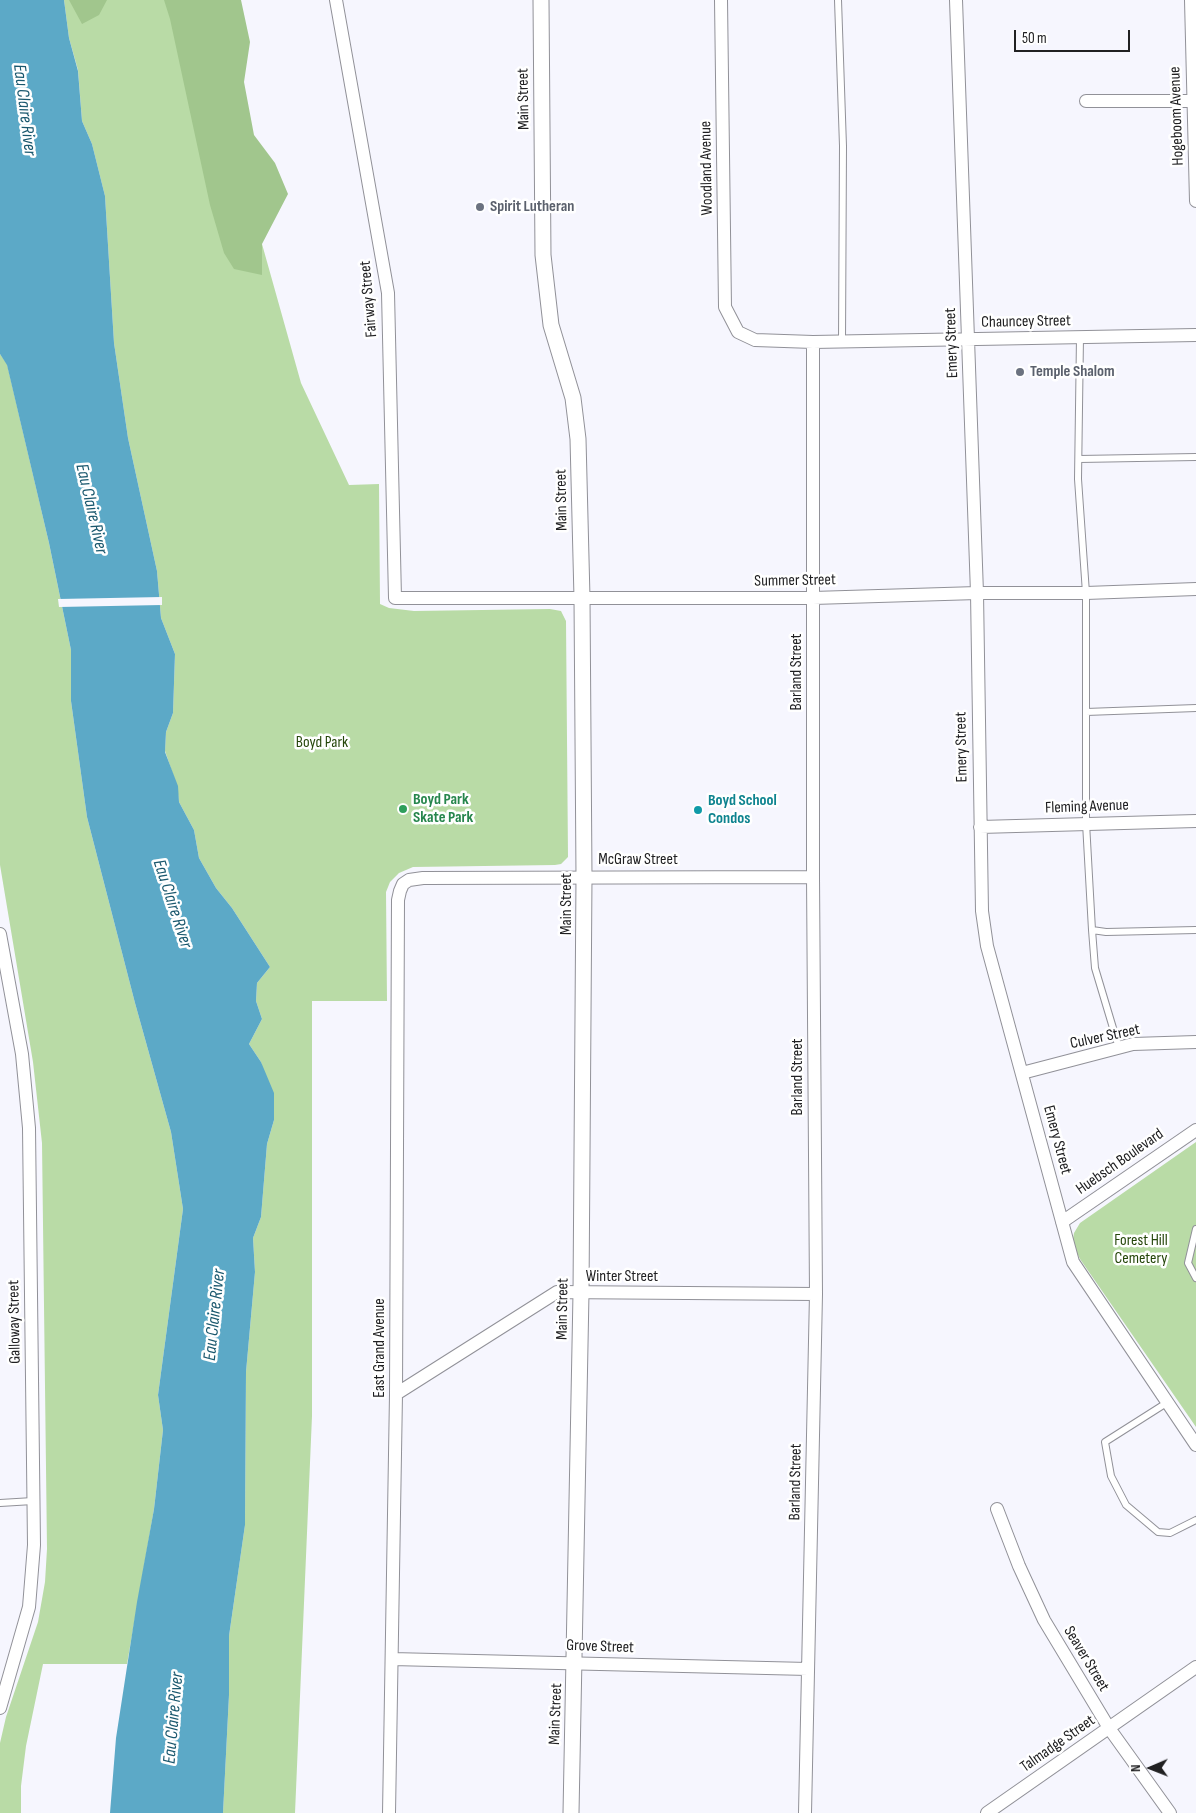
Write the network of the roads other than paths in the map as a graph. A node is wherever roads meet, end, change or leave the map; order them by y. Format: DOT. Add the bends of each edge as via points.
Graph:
graph roads {
  1 [pos="336,0"];
  2 [pos="540,0"];
  3 [pos="720,0"];
  4 [pos="838,0"];
  5 [pos="956,0"];
  6 [pos="1190,0"];
  7 [pos="1086,101"];
  8 [pos="1194,101"];
  9 [pos="1196,201"];
  10 [pos="738,332"];
  11 [pos="1196,335"];
  12 [pos="1080,337"];
  13 [pos="968,340"];
  14 [pos="842,341"];
  15 [pos="813,342"];
  16 [pos="1196,457"];
  17 [pos="1079,459"];
  18 [pos="1196,589"];
  19 [pos="977,593"];
  20 [pos="1086,593"];
  21 [pos="395,598"];
  22 [pos="582,598"];
  23 [pos="813,598"];
  24 [pos="1196,708"];
  25 [pos="1086,712"];
  26 [pos="1196,821"];
  27 [pos="1086,823"];
  28 [pos="980,827"];
  29 [pos="584,877"];
  30 [pos="813,877"];
  31 [pos="403,884"];
  32 [pos="1092,930"];
  33 [pos="1196,930"];
  34 [pos="0,934"];
  35 [pos="1196,1042"];
  36 [pos="1119,1048"];
  37 [pos="1022,1073"];
  38 [pos="1196,1130"];
  39 [pos="1062,1222"];
  40 [pos="1196,1229"];
  41 [pos="1196,1278"];
  42 [pos="581,1292"];
  43 [pos="816,1294"];
  44 [pos="396,1394"];
  45 [pos="1168,1402"];
  46 [pos="1196,1444"];
  47 [pos="33,1501"];
  48 [pos="0,1503"];
  49 [pos="997,1509"];
  50 [pos="1196,1520"];
  51 [pos="392,1659"];
  52 [pos="575,1663"];
  53 [pos="1196,1667"];
  54 [pos="808,1669"];
  55 [pos="0,1708"];
  56 [pos="1109,1728"];
  57 [pos="389,1813"];
  58 [pos="571,1813"];
  59 [pos="805,1813"];
  60 [pos="987,1813"];
  61 [pos="1170,1813"];
  1 -- 21 [label="street, Fairway Street" via="388,293"];
  2 -- 22 [label="street, Main Street" via="544,255 551,325 574,398"];
  3 -- 10 [label="street, Woodland Avenue" via="725,307"];
  4 -- 14 [label="lane" via="843,146"];
  5 -- 13 [label="street, Emery Street"];
  6 -- 8 [label="street, Hogeboom Avenue"];
  7 -- 8 [label="street"];
  8 -- 9 [label="street, Hogeboom Avenue"];
  10 -- 15 [label="street, Chauncey Street" via="755,340"];
  11 -- 12 [label="street, Chauncey Street"];
  12 -- 13 [label="street, Chauncey Street"];
  12 -- 17 [label="lane"];
  13 -- 14 [label="street, Chauncey Street"];
  13 -- 19 [label="street, Emery Street"];
  14 -- 15 [label="street, Chauncey Street"];
  15 -- 23 [label="street, Barland Street"];
  16 -- 17 [label="lane"];
  17 -- 20 [label="lane"];
  18 -- 20 [label="street, Summer Street"];
  19 -- 20 [label="street, Summer Street"];
  19 -- 23 [label="street, Summer Street"];
  19 -- 28 [label="street, Emery Street"];
  20 -- 25 [label="lane"];
  21 -- 22 [label="street, Summer Street"];
  22 -- 23 [label="street, Summer Street"];
  22 -- 29 [label="street, Main Street"];
  23 -- 30 [label="street, Barland Street"];
  24 -- 25 [label="lane"];
  25 -- 27 [label="lane"];
  26 -- 27 [label="street, Fleming Avenue"];
  27 -- 28 [label="street, Fleming Avenue"];
  27 -- 32 [label="lane"];
  28 -- 37 [label="street, Emery Street" via="982,911 987,946"];
  29 -- 30 [label="street, McGraw Street"];
  29 -- 31 [label="street, McGraw Street" via="417,878"];
  29 -- 42 [label="street, Main Street"];
  30 -- 43 [label="street, Barland Street"];
  31 -- 44 [label="street, East Grand Avenue" via="398,900"];
  32 -- 33 [label="lane"];
  32 -- 36 [label="lane" via="1095,968"];
  34 -- 47 [label="street, Galloway Street" via="22,1054 29,1128"];
  35 -- 36 [label="street, Culver Street" via="1133,1044"];
  36 -- 37 [label="street, Culver Street"];
  37 -- 39 [label="street, Emery Street"];
  38 -- 39 [label="street, Huebsch Boulevard"];
  39 -- 45 [label="street, Emery Street" via="1073,1262"];
  40 -- 41 [label="lane" via="1188,1263"];
  42 -- 43 [label="street, Winter Street"];
  42 -- 44 [label="street, Winter Street" via="558,1292"];
  42 -- 52 [label="street, Main Street"];
  43 -- 54 [label="street, Barland Street"];
  44 -- 51 [label="street, East Grand Avenue"];
  45 -- 46 [label="street, Emery Street"];
  45 -- 50 [label="lane" via="1105,1442 1111,1476 1126,1505 1158,1532 1170,1534"];
  47 -- 48 [label="lane"];
  47 -- 55 [label="street, Galloway Street" via="34,1545 29,1607"];
  49 -- 56 [label="street, Seaver Street" via="1018,1566 1044,1620"];
  51 -- 52 [label="street, Grove Street"];
  51 -- 57 [label="street, East Grand Avenue"];
  52 -- 54 [label="street, Grove Street"];
  52 -- 58 [label="street, Main Street"];
  53 -- 56 [label="street, Talmadge Street"];
  54 -- 59 [label="street, Barland Street"];
  56 -- 60 [label="street, Talmadge Street"];
  56 -- 61 [label="street, Seaver Street"];
}
